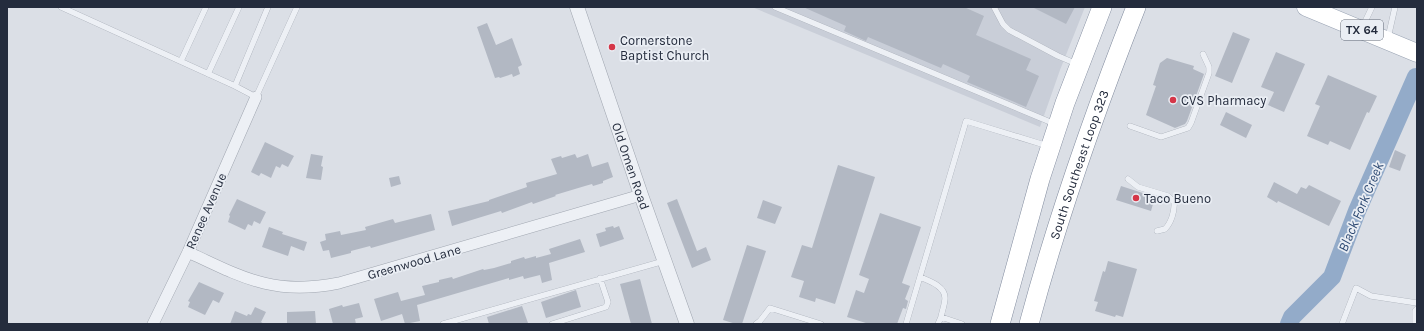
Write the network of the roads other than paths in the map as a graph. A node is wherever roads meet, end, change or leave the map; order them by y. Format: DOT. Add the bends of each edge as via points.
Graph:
graph roads {
  1 [pos="61,7"];
  2 [pos="206,7"];
  3 [pos="239,7"];
  4 [pos="268,7"];
  5 [pos="297,7"];
  6 [pos="577,7"];
  7 [pos="775,7"];
  8 [pos="994,7"];
  9 [pos="1102,7"];
  10 [pos="1136,7"];
  11 [pos="1146,7"];
  12 [pos="1306,7"];
  13 [pos="1372,7"];
  14 [pos="1395,7"];
  15 [pos="1361,30"];
  16 [pos="1124,39"];
  17 [pos="1387,41"];
  18 [pos="1417,52"];
  19 [pos="1203,54"];
  20 [pos="181,61"];
  21 [pos="1079,65"];
  22 [pos="208,74"];
  23 [pos="235,86"];
  24 [pos="256,97"];
  25 [pos="1057,125"];
  26 [pos="1130,126"];
  27 [pos="1050,147"];
  28 [pos="1128,179"];
  29 [pos="641,195"];
  30 [pos="1157,231"];
  31 [pos="188,252"];
  32 [pos="664,261"];
  33 [pos="920,276"];
  34 [pos="600,278"];
  35 [pos="1417,303"];
  36 [pos="1417,309"];
  37 [pos="468,317"];
  38 [pos="941,317"];
  39 [pos="153,324"];
  40 [pos="442,324"];
  41 [pos="470,324"];
  42 [pos="552,324"];
  43 [pos="686,324"];
  44 [pos="756,324"];
  45 [pos="821,324"];
  46 [pos="906,324"];
  47 [pos="938,324"];
  48 [pos="962,324"];
  49 [pos="1000,324"];
  50 [pos="1029,324"];
  51 [pos="1342,324"];
  52 [pos="1415,324"];
  1 -- 20 [label="lane"];
  2 -- 20 [label="lane"];
  3 -- 22 [label="lane"];
  4 -- 23 [label="lane"];
  5 -- 24 [label="lane"];
  6 -- 29 [label="street, Old Omen Road"];
  7 -- 25 [label="lane"];
  8 -- 21 [label="lane" via="1004,26 1009,30"];
  9 -- 21 [label="highway"];
  10 -- 16 [label="highway, South Southeast Loop 323"];
  11 -- 16 [label="highway"];
  12 -- 15 [label="main road, TX 64" via="1332,14"];
  13 -- 15 [label="lane"];
  14 -- 17 [label="lane"];
  15 -- 17 [label="main road, TX 64"];
  16 -- 50 [label="highway, South Southeast Loop 323" via="1071,182"];
  17 -- 18 [label="main road, TX 64"];
  19 -- 26 [label="lane" via="1209,73 1188,128 1161,138"];
  20 -- 22 [label="lane"];
  21 -- 25 [label="highway"];
  22 -- 23 [label="lane"];
  23 -- 24 [label="lane"];
  24 -- 31 [label="street, Renee Avenue"];
  25 -- 27 [label="highway"];
  27 -- 33 [label="lane" via="966,121"];
  27 -- 49 [label="highway"];
  28 -- 30 [label="lane" via="1138,187 1168,196 1174,202 1170,222 1165,229"];
  29 -- 31 [label="street, Greenwood Lane" via="339,284 320,287 272,286 248,280"];
  29 -- 32 [label="street, Old Omen Road"];
  31 -- 39 [label="street, Renee Avenue"];
  32 -- 34 [label="lane"];
  32 -- 43 [label="street, Old Omen Road"];
  33 -- 38 [label="lane" via="943,290 945,298"];
  33 -- 46 [label="lane"];
  34 -- 37 [label="lane"];
  34 -- 42 [label="lane" via="608,302 606,307"];
  35 -- 51 [label="lane" via="1371,296 1356,288"];
  36 -- 52 [label="lane"];
  37 -- 40 [label="lane"];
  37 -- 41 [label="lane"];
  38 -- 47 [label="lane"];
  38 -- 48 [label="lane"];
  44 -- 45 [label="lane" via="770,308"];
}
